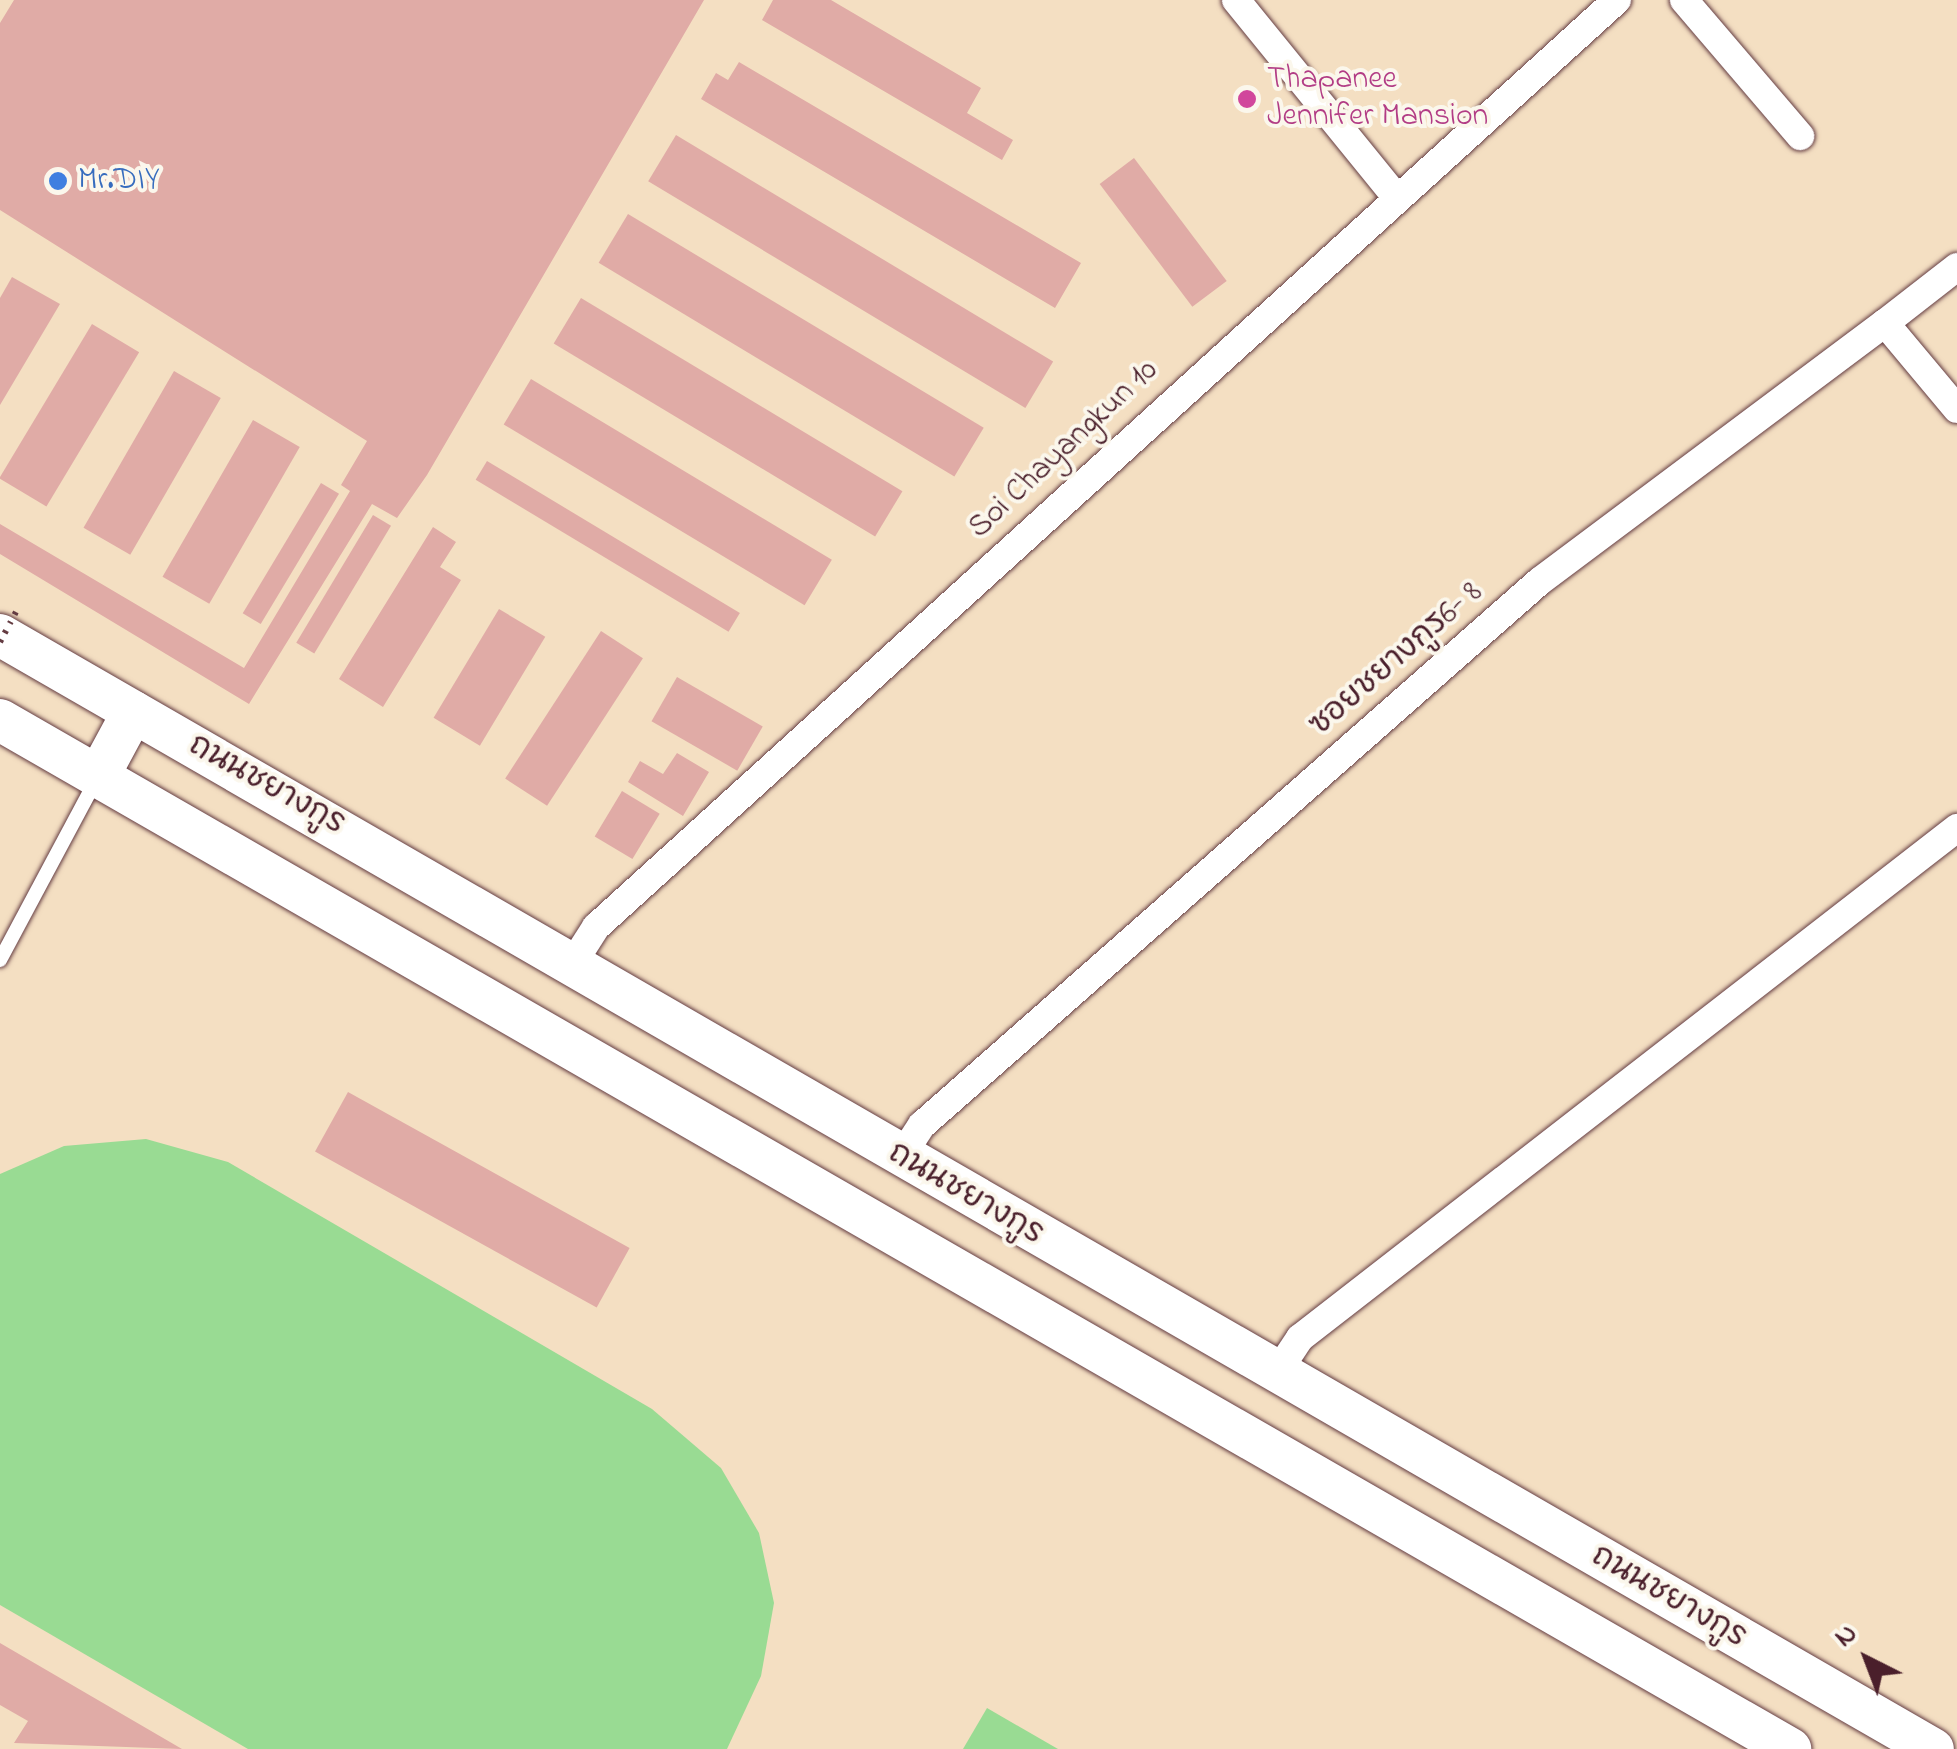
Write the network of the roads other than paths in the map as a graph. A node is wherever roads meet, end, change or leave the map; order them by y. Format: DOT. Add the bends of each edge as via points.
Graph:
graph roads {
  1 [pos="1236,0"];
  2 [pos="1684,0"];
  3 [pos="1605,4"];
  4 [pos="1800,136"];
  5 [pos="1396,197"];
  6 [pos="1957,266"];
  7 [pos="1885,323"];
  8 [pos="1957,410"];
  9 [pos="6,628"];
  10 [pos="133,712"];
  11 [pos="0,720"];
  12 [pos="98,776"];
  13 [pos="1957,828"];
  14 [pos="0,960"];
  15 [pos="573,963"];
  16 [pos="901,1158"];
  17 [pos="1276,1374"];
  18 [pos="1790,1749"];
  19 [pos="1933,1749"];
  1 -- 5 [label="street"];
  2 -- 4 [label="street"];
  3 -- 5 [label="street, Soi Chayangkun 10"];
  5 -- 15 [label="street, Soi Chayangkun 10" via="596,927"];
  6 -- 7 [label="street, ซอยชยางกูร6- 8"];
  7 -- 8 [label="street"];
  7 -- 16 [label="street, ซอยชยางกูร6- 8" via="1540,582 922,1125"];
  9 -- 10 [label="main road, ถนนชยางกูร"];
  10 -- 12 [label="main road"];
  10 -- 15 [label="main road, ถนนชยางกูร"];
  11 -- 12 [label="main road"];
  12 -- 14 [label="lane"];
  12 -- 18 [label="main road"];
  13 -- 17 [label="street" via="1300,1338"];
  15 -- 16 [label="main road, ถนนชยางกูร"];
  16 -- 17 [label="main road, ถนนชยางกูร"];
  17 -- 19 [label="main road, ถนนชยางกูร"];
}
